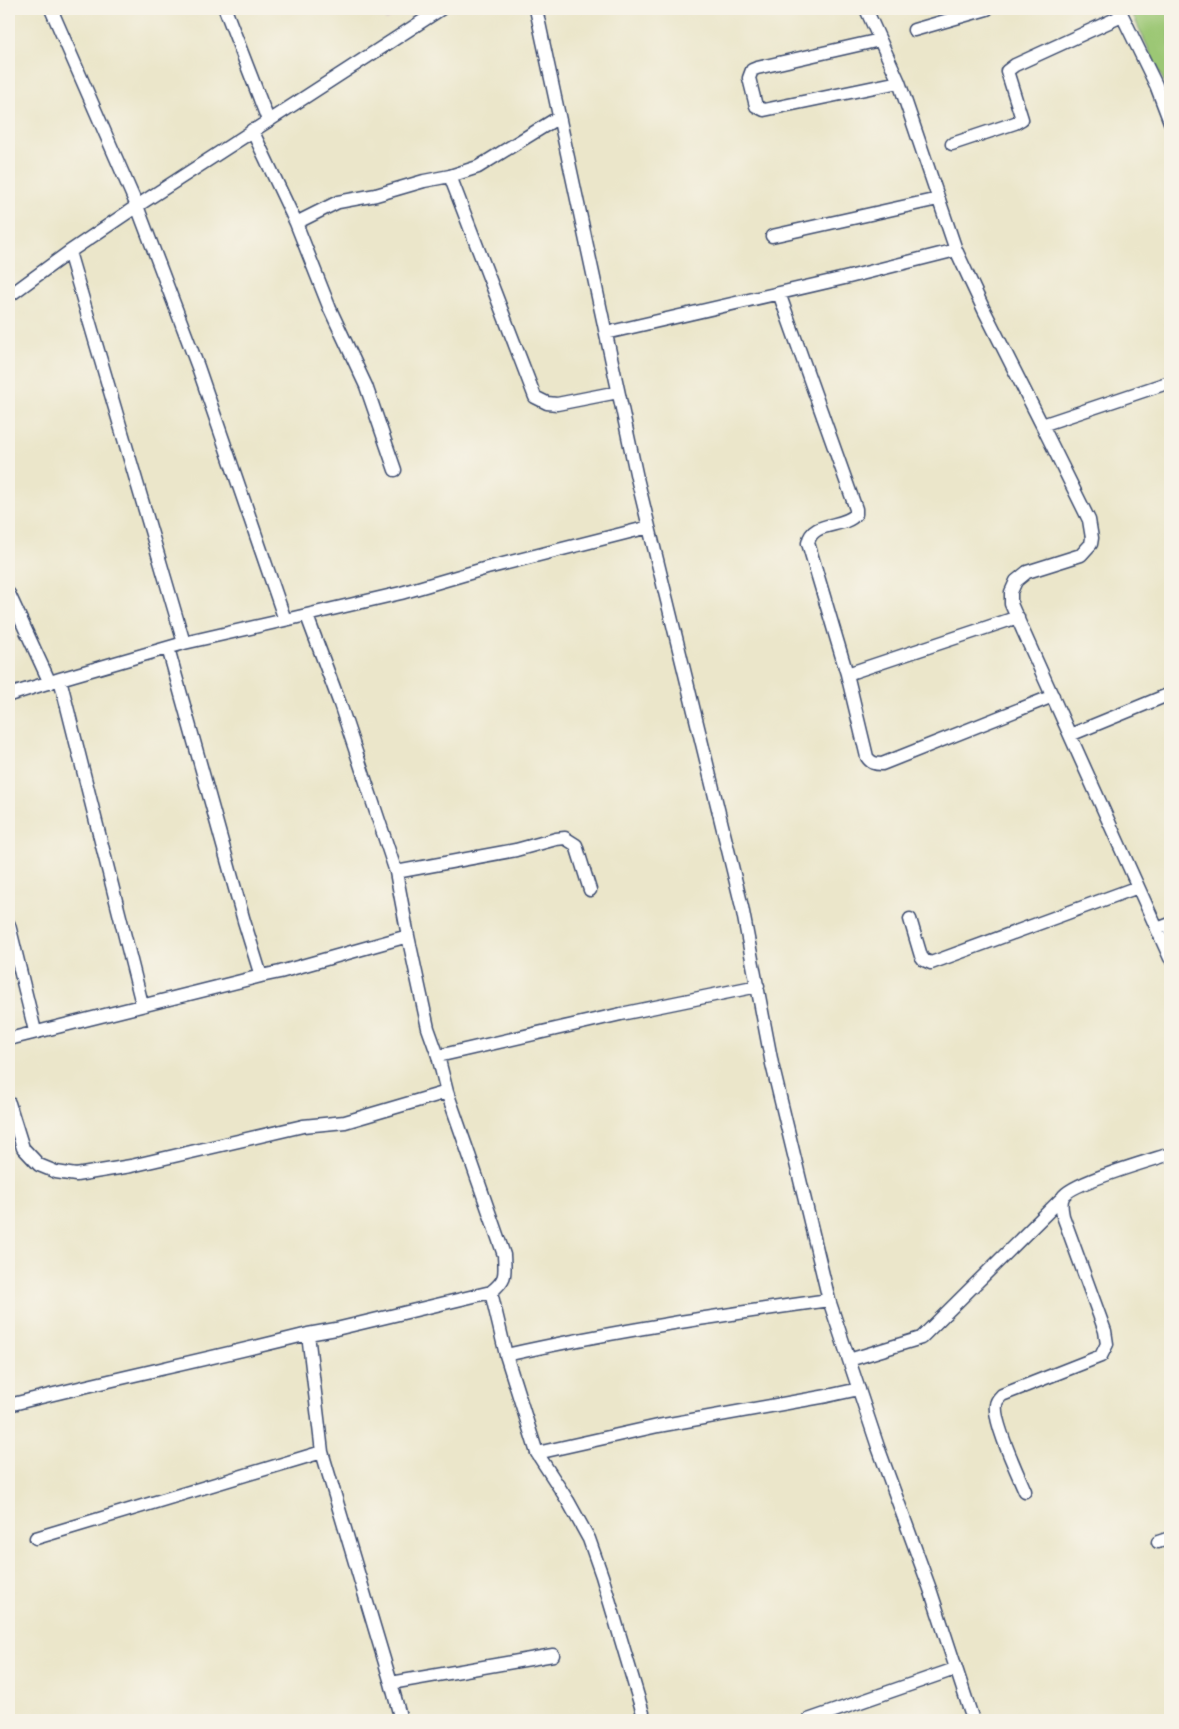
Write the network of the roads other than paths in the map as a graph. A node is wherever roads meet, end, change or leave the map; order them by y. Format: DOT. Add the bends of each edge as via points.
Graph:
graph roads {
  1 [pos="52,9"];
  2 [pos="225,9"];
  3 [pos="441,9"];
  4 [pos="536,9"];
  5 [pos="866,9"];
  6 [pos="987,9"];
  7 [pos="1120,13"];
  8 [pos="914,30"];
  9 [pos="880,40"];
  10 [pos="899,82"];
  11 [pos="559,117"];
  12 [pos="268,120"];
  13 [pos="1170,122"];
  14 [pos="252,130"];
  15 [pos="952,144"];
  16 [pos="450,176"];
  17 [pos="938,199"];
  18 [pos="138,206"];
  19 [pos="296,223"];
  20 [pos="772,236"];
  21 [pos="956,250"];
  22 [pos="69,252"];
  23 [pos="779,293"];
  24 [pos="9,296"];
  25 [pos="606,332"];
  26 [pos="1170,382"];
  27 [pos="618,392"];
  28 [pos="1042,425"];
  29 [pos="396,470"];
  30 [pos="648,527"];
  31 [pos="9,594"];
  32 [pos="307,616"];
  33 [pos="1018,617"];
  34 [pos="285,620"];
  35 [pos="184,643"];
  36 [pos="168,648"];
  37 [pos="847,674"];
  38 [pos="55,681"];
  39 [pos="1170,694"];
  40 [pos="9,695"];
  41 [pos="1053,696"];
  42 [pos="1070,735"];
  43 [pos="396,872"];
  44 [pos="1138,887"];
  45 [pos="590,890"];
  46 [pos="910,920"];
  47 [pos="1170,924"];
  48 [pos="9,925"];
  49 [pos="1157,929"];
  50 [pos="408,936"];
  51 [pos="1170,958"];
  52 [pos="261,976"];
  53 [pos="758,986"];
  54 [pos="142,1004"];
  55 [pos="35,1031"];
  56 [pos="9,1039"];
  57 [pos="438,1056"];
  58 [pos="447,1092"];
  59 [pos="9,1103"];
  60 [pos="1170,1154"];
  61 [pos="1063,1197"];
  62 [pos="491,1292"];
  63 [pos="829,1300"];
  64 [pos="308,1334"];
  65 [pos="506,1356"];
  66 [pos="849,1360"];
  67 [pos="859,1389"];
  68 [pos="9,1406"];
  69 [pos="322,1452"];
  70 [pos="537,1453"];
  71 [pos="1024,1491"];
  72 [pos="36,1538"];
  73 [pos="553,1655"];
  74 [pos="955,1669"];
  75 [pos="391,1683"];
  76 [pos="401,1720"];
  77 [pos="645,1720"];
  78 [pos="808,1720"];
  79 [pos="973,1720"];
  1 -- 18 [label="street"];
  2 -- 12 [label="street"];
  3 -- 12 [label="street"];
  4 -- 11 [label="street"];
  5 -- 9 [label="street"];
  6 -- 8 [label="street"];
  7 -- 13 [label="street" via="1156,85"];
  7 -- 15 [label="street" via="1007,71 1022,119"];
  9 -- 10 [label="street"];
  9 -- 10 [label="street" via="752,70 749,78 756,106 764,110"];
  10 -- 17 [label="street"];
  11 -- 16 [label="street" via="478,167"];
  11 -- 25 [label="street"];
  12 -- 14 [label="street"];
  14 -- 18 [label="street"];
  14 -- 19 [label="street"];
  16 -- 19 [label="street" via="338,202"];
  16 -- 27 [label="street" via="534,397 557,404"];
  17 -- 20 [label="street"];
  17 -- 21 [label="street"];
  18 -- 22 [label="street"];
  18 -- 34 [label="street" via="198,367"];
  19 -- 29 [label="street" via="330,309 366,386"];
  21 -- 23 [label="street"];
  21 -- 28 [label="street"];
  22 -- 24 [label="street"];
  22 -- 35 [label="street"];
  23 -- 25 [label="street"];
  23 -- 37 [label="street" via="856,509 851,519 814,531 808,543"];
  25 -- 27 [label="street"];
  26 -- 28 [label="street"];
  27 -- 30 [label="street"];
  28 -- 33 [label="street" via="1089,520 1092,538 1081,555 1027,572 1016,581 1011,592"];
  30 -- 32 [label="street"];
  30 -- 53 [label="street" via="742,907"];
  31 -- 38 [label="street"];
  32 -- 34 [label="street"];
  32 -- 43 [label="street"];
  33 -- 37 [label="street"];
  33 -- 41 [label="street"];
  34 -- 35 [label="street"];
  35 -- 36 [label="street"];
  36 -- 38 [label="street"];
  36 -- 52 [label="street"];
  37 -- 41 [label="street" via="867,757 876,764"];
  38 -- 40 [label="street"];
  38 -- 54 [label="street"];
  39 -- 42 [label="street"];
  41 -- 42 [label="street"];
  42 -- 44 [label="street"];
  43 -- 45 [label="street" via="565,838 576,845"];
  43 -- 50 [label="street"];
  44 -- 46 [label="street" via="931,963 921,956"];
  44 -- 49 [label="street"];
  47 -- 49 [label="street"];
  48 -- 55 [label="street"];
  49 -- 51 [label="street"];
  50 -- 52 [label="street"];
  50 -- 57 [label="street" via="428,1028"];
  52 -- 54 [label="street"];
  53 -- 57 [label="street"];
  53 -- 63 [label="street" via="785,1119"];
  54 -- 55 [label="street"];
  55 -- 56 [label="street"];
  57 -- 58 [label="street"];
  58 -- 59 [label="street" via="345,1122 303,1126 131,1166 76,1175 39,1165 23,1148"];
  58 -- 62 [label="street" via="504,1255 505,1275 501,1284"];
  60 -- 61 [label="street" via="1086,1182"];
  61 -- 66 [label="street" via="922,1338"];
  61 -- 71 [label="street" via="1063,1216 1107,1344 1101,1356 998,1399 997,1419"];
  62 -- 64 [label="street"];
  62 -- 65 [label="street"];
  63 -- 65 [label="street" via="660,1325"];
  63 -- 66 [label="street"];
  64 -- 68 [label="street"];
  64 -- 69 [label="street"];
  65 -- 70 [label="street"];
  66 -- 67 [label="street"];
  67 -- 70 [label="street" via="658,1426"];
  67 -- 74 [label="street"];
  69 -- 72 [label="street"];
  69 -- 75 [label="street"];
  70 -- 77 [label="street" via="589,1540"];
  73 -- 75 [label="street"];
  74 -- 78 [label="street"];
  74 -- 79 [label="street"];
  75 -- 76 [label="street"];
}
